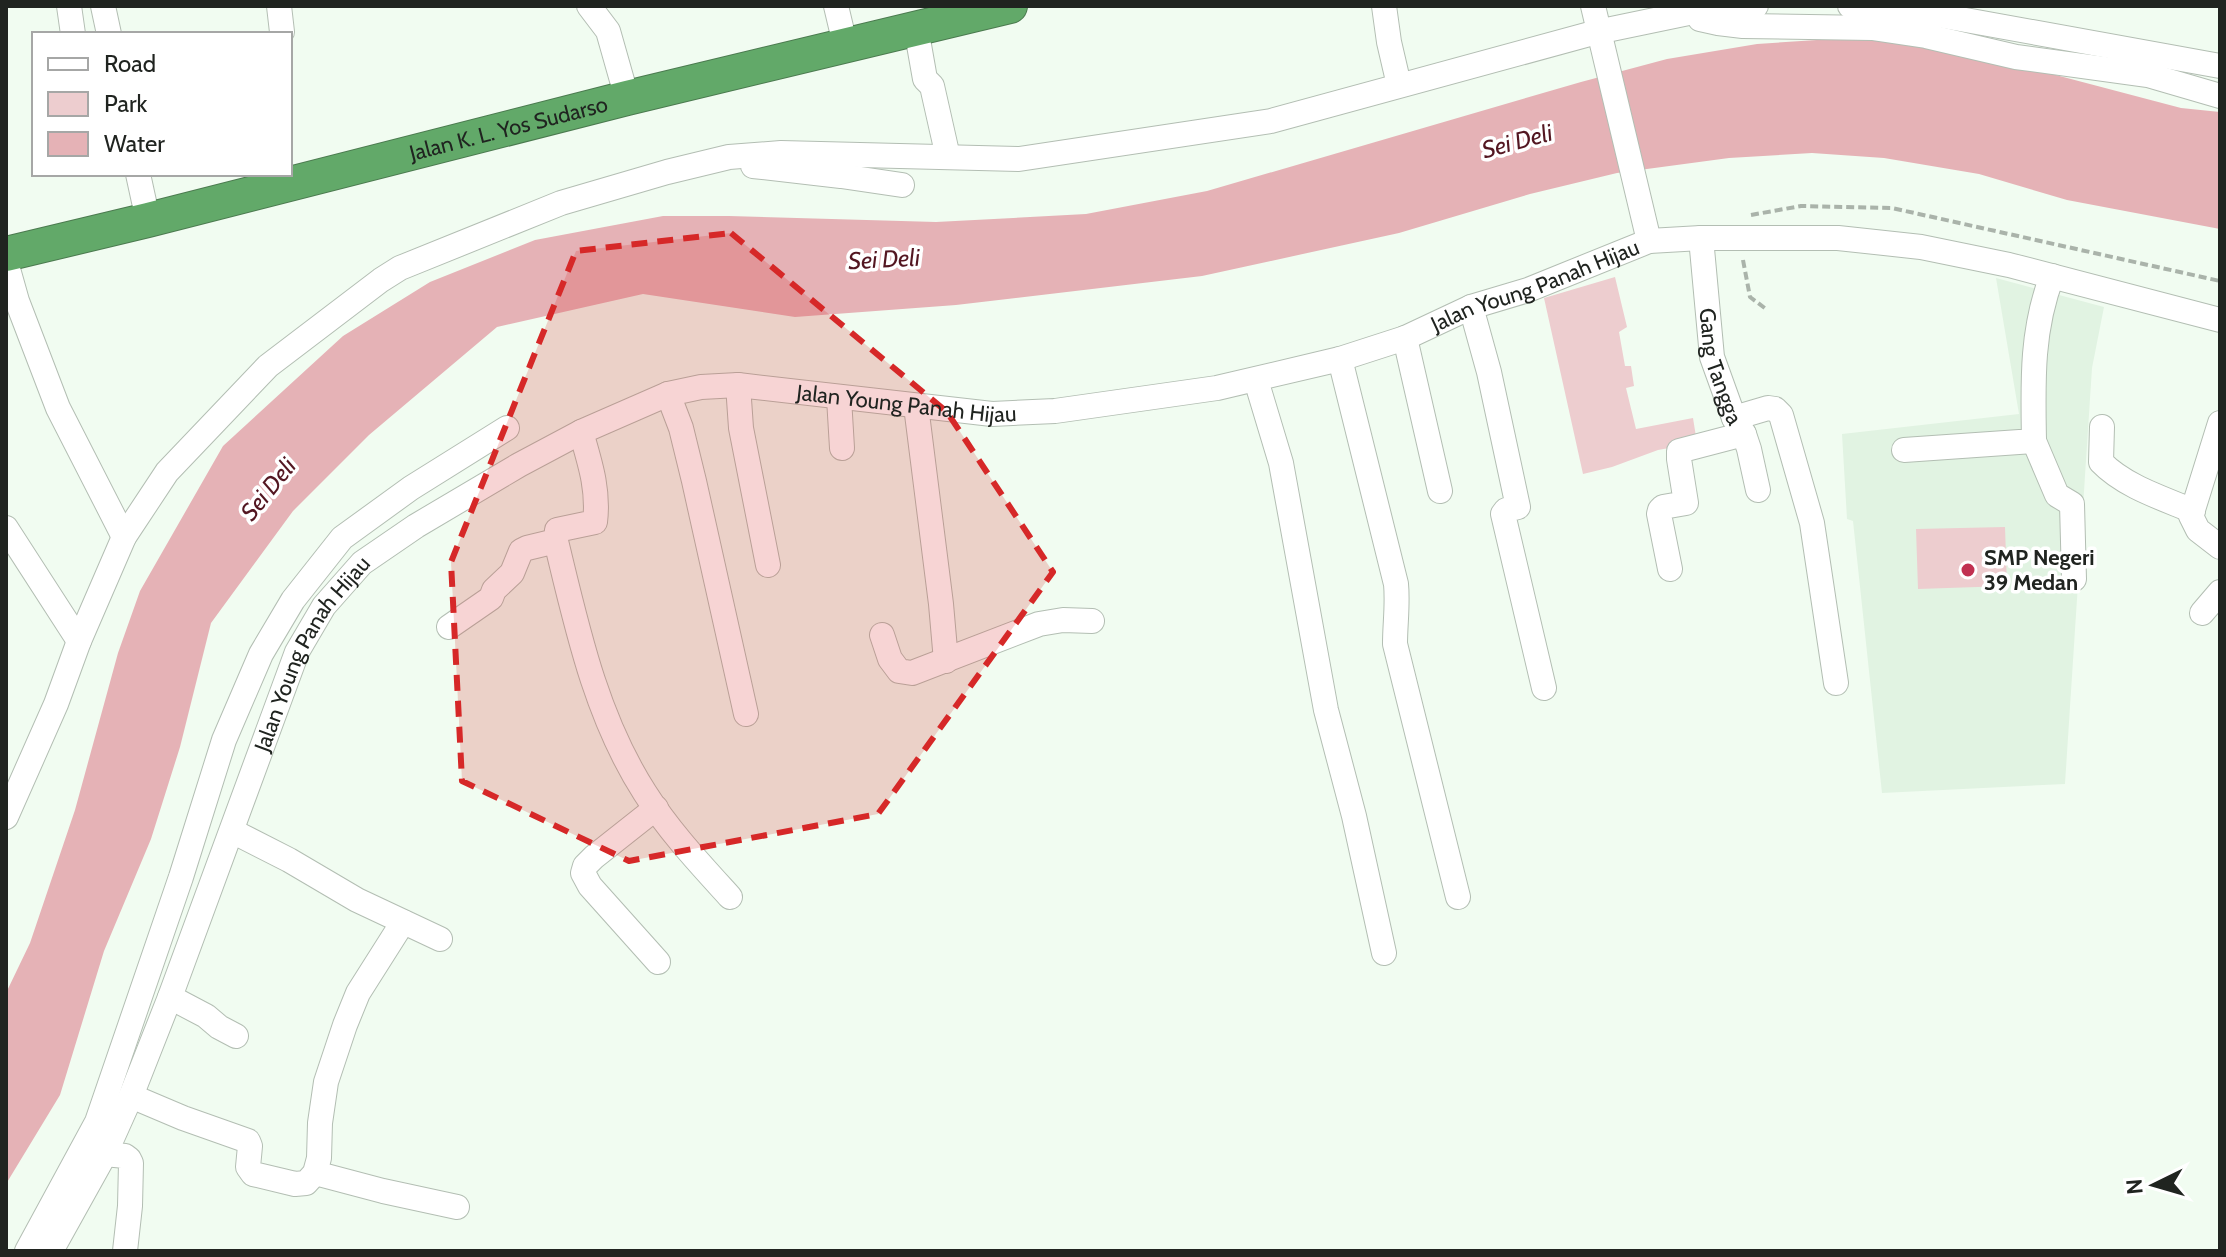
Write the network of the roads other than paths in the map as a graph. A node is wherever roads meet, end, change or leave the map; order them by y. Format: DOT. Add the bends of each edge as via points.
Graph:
graph roads {
  1 [pos="69,6"];
  2 [pos="103,6"];
  3 [pos="279,6"];
  4 [pos="589,6"];
  5 [pos="836,6"];
  6 [pos="1010,6"];
  7 [pos="1384,6"];
  8 [pos="1593,6"];
  9 [pos="1756,6"];
  10 [pos="1850,6"];
  11 [pos="1683,15"];
  12 [pos="916,28"];
  13 [pos="73,32"];
  14 [pos="109,32"];
  15 [pos="282,32"];
  16 [pos="1599,39"];
  17 [pos="845,44"];
  18 [pos="2220,66"];
  19 [pos="1399,85"];
  20 [pos="2220,96"];
  21 [pos="627,98"];
  22 [pos="948,157"];
  23 [pos="707,162"];
  24 [pos="138,176"];
  25 [pos="902,185"];
  26 [pos="148,220"];
  27 [pos="1646,233"];
  28 [pos="1701,238"];
  29 [pos="6,254"];
  30 [pos="6,262"];
  31 [pos="2052,276"];
  32 [pos="1471,307"];
  33 [pos="2220,320"];
  34 [pos="1405,338"];
  35 [pos="1340,359"];
  36 [pos="1256,380"];
  37 [pos="738,385"];
  38 [pos="668,394"];
  39 [pos="839,398"];
  40 [pos="916,406"];
  41 [pos="2220,423"];
  42 [pos="1739,426"];
  43 [pos="2102,427"];
  44 [pos="507,428"];
  45 [pos="581,432"];
  46 [pos="2034,441"];
  47 [pos="842,448"];
  48 [pos="1904,450"];
  49 [pos="1758,490"];
  50 [pos="1440,491"];
  51 [pos="2193,511"];
  52 [pos="6,528"];
  53 [pos="124,537"];
  54 [pos="556,541"];
  55 [pos="2220,547"];
  56 [pos="768,565"];
  57 [pos="1670,569"];
  58 [pos="2074,579"];
  59 [pos="2220,592"];
  60 [pos="2202,613"];
  61 [pos="1092,621"];
  62 [pos="449,627"];
  63 [pos="882,635"];
  64 [pos="79,641"];
  65 [pos="946,661"];
  66 [pos="1836,683"];
  67 [pos="1544,688"];
  68 [pos="746,714"];
  69 [pos="656,808"];
  70 [pos="6,817"];
  71 [pos="232,831"];
  72 [pos="730,897"];
  73 [pos="1458,897"];
  74 [pos="403,922"];
  75 [pos="440,939"];
  76 [pos="1384,953"];
  77 [pos="658,962"];
  78 [pos="170,997"];
  79 [pos="236,1036"];
  80 [pos="131,1096"];
  81 [pos="105,1154"];
  82 [pos="315,1173"];
  83 [pos="457,1207"];
  84 [pos="27,1251"];
  85 [pos="51,1251"];
  86 [pos="125,1251"];
  1 -- 13 [label="street"];
  2 -- 14 [label="street"];
  3 -- 15 [label="street"];
  4 -- 21 [label="street" via="608,31"];
  5 -- 17 [label="street"];
  6 -- 12 [label="highway, Jalan K. L. Yos Sudarso"];
  7 -- 19 [label="street"];
  8 -- 16 [label="street"];
  9 -- 11 [label="street"];
  10 -- 18 [label="street" via="1938,15"];
  11 -- 16 [label="street"];
  11 -- 20 [label="street" via="1743,26 1872,28 1926,36 2027,59 2148,75"];
  12 -- 17 [label="highway, Jalan K. L. Yos Sudarso"];
  12 -- 22 [label="street"];
  16 -- 19 [label="street"];
  16 -- 27 [label="street"];
  17 -- 21 [label="highway, Jalan K. L. Yos Sudarso"];
  19 -- 22 [label="street" via="1271,121 1019,159"];
  21 -- 26 [label="highway, Jalan K. L. Yos Sudarso"];
  22 -- 23 [label="street" via="781,153"];
  23 -- 25 [label="street"];
  23 -- 53 [label="street" via="561,203 426,256 381,280 268,366 167,472"];
  24 -- 26 [label="street"];
  26 -- 29 [label="highway, Jalan K. L. Yos Sudarso"];
  27 -- 28 [label="street, Jalan Young Panah Hijau"];
  27 -- 32 [label="street, Jalan Young Panah Hijau" via="1528,290"];
  28 -- 31 [label="street, Jalan Young Panah Hijau" via="1838,238 1921,247"];
  28 -- 42 [label="street, Gang Tangga" via="1712,357"];
  30 -- 53 [label="street" via="58,408"];
  31 -- 33 [label="street, Jalan Young Panah Hijau"];
  31 -- 46 [label="street" via="2033,356"];
  32 -- 34 [label="street, Jalan Young Panah Hijau"];
  32 -- 67 [label="street" via="1518,507 1503,514"];
  34 -- 35 [label="street, Jalan Young Panah Hijau"];
  34 -- 50 [label="street"];
  35 -- 36 [label="street, Jalan Young Panah Hijau"];
  35 -- 73 [label="street" via="1396,584 1395,644"];
  36 -- 40 [label="street, Jalan Young Panah Hijau" via="1024,414"];
  36 -- 76 [label="street" via="1281,463 1326,710"];
  37 -- 38 [label="street, Jalan Young Panah Hijau"];
  37 -- 39 [label="street, Jalan Young Panah Hijau"];
  37 -- 56 [label="street" via="741,428"];
  38 -- 45 [label="street, Jalan Young Panah Hijau"];
  38 -- 68 [label="street" via="694,481"];
  39 -- 40 [label="street, Jalan Young Panah Hijau"];
  39 -- 47 [label="street"];
  40 -- 65 [label="street"];
  41 -- 51 [label="street"];
  42 -- 49 [label="street, Gang Tangga"];
  42 -- 57 [label="street" via="1679,451 1686,503 1663,507 1659,514"];
  42 -- 66 [label="street" via="1768,408 1781,415 1812,523"];
  43 -- 51 [label="street" via="2101,462 2110,472"];
  44 -- 84 [label="street" via="342,538 293,600 261,654 224,740 97,1122"];
  45 -- 54 [label="street" via="597,501 595,522 557,530"];
  45 -- 71 [label="street, Jalan Young Panah Hijau" via="416,526 362,563 324,606 297,652"];
  46 -- 48 [label="street"];
  46 -- 58 [label="street" via="2057,495 2072,504"];
  51 -- 55 [label="street" via="2198,530"];
  52 -- 64 [label="street"];
  53 -- 64 [label="street"];
  54 -- 62 [label="street" via="521,551 512,573 491,598"];
  54 -- 69 [label="street" via="607,722"];
  59 -- 60 [label="street"];
  61 -- 65 [label="street" via="1039,624"];
  63 -- 65 [label="street" via="899,671 912,673"];
  64 -- 70 [label="street"];
  69 -- 72 [label="street"];
  69 -- 77 [label="street" via="594,857 583,873"];
  71 -- 74 [label="street"];
  71 -- 78 [label="street, Jalan Young Panah Hijau"];
  74 -- 75 [label="street"];
  74 -- 82 [label="street" via="358,993 345,1025 326,1082"];
  78 -- 79 [label="street"];
  78 -- 80 [label="street, Jalan Young Panah Hijau"];
  80 -- 81 [label="street, Jalan Young Panah Hijau"];
  80 -- 82 [label="street" via="248,1141 253,1174 295,1184 306,1183"];
  81 -- 85 [label="street, Jalan Young Panah Hijau"];
  81 -- 86 [label="street" via="125,1156 131,1163"];
  82 -- 83 [label="street"];
}
